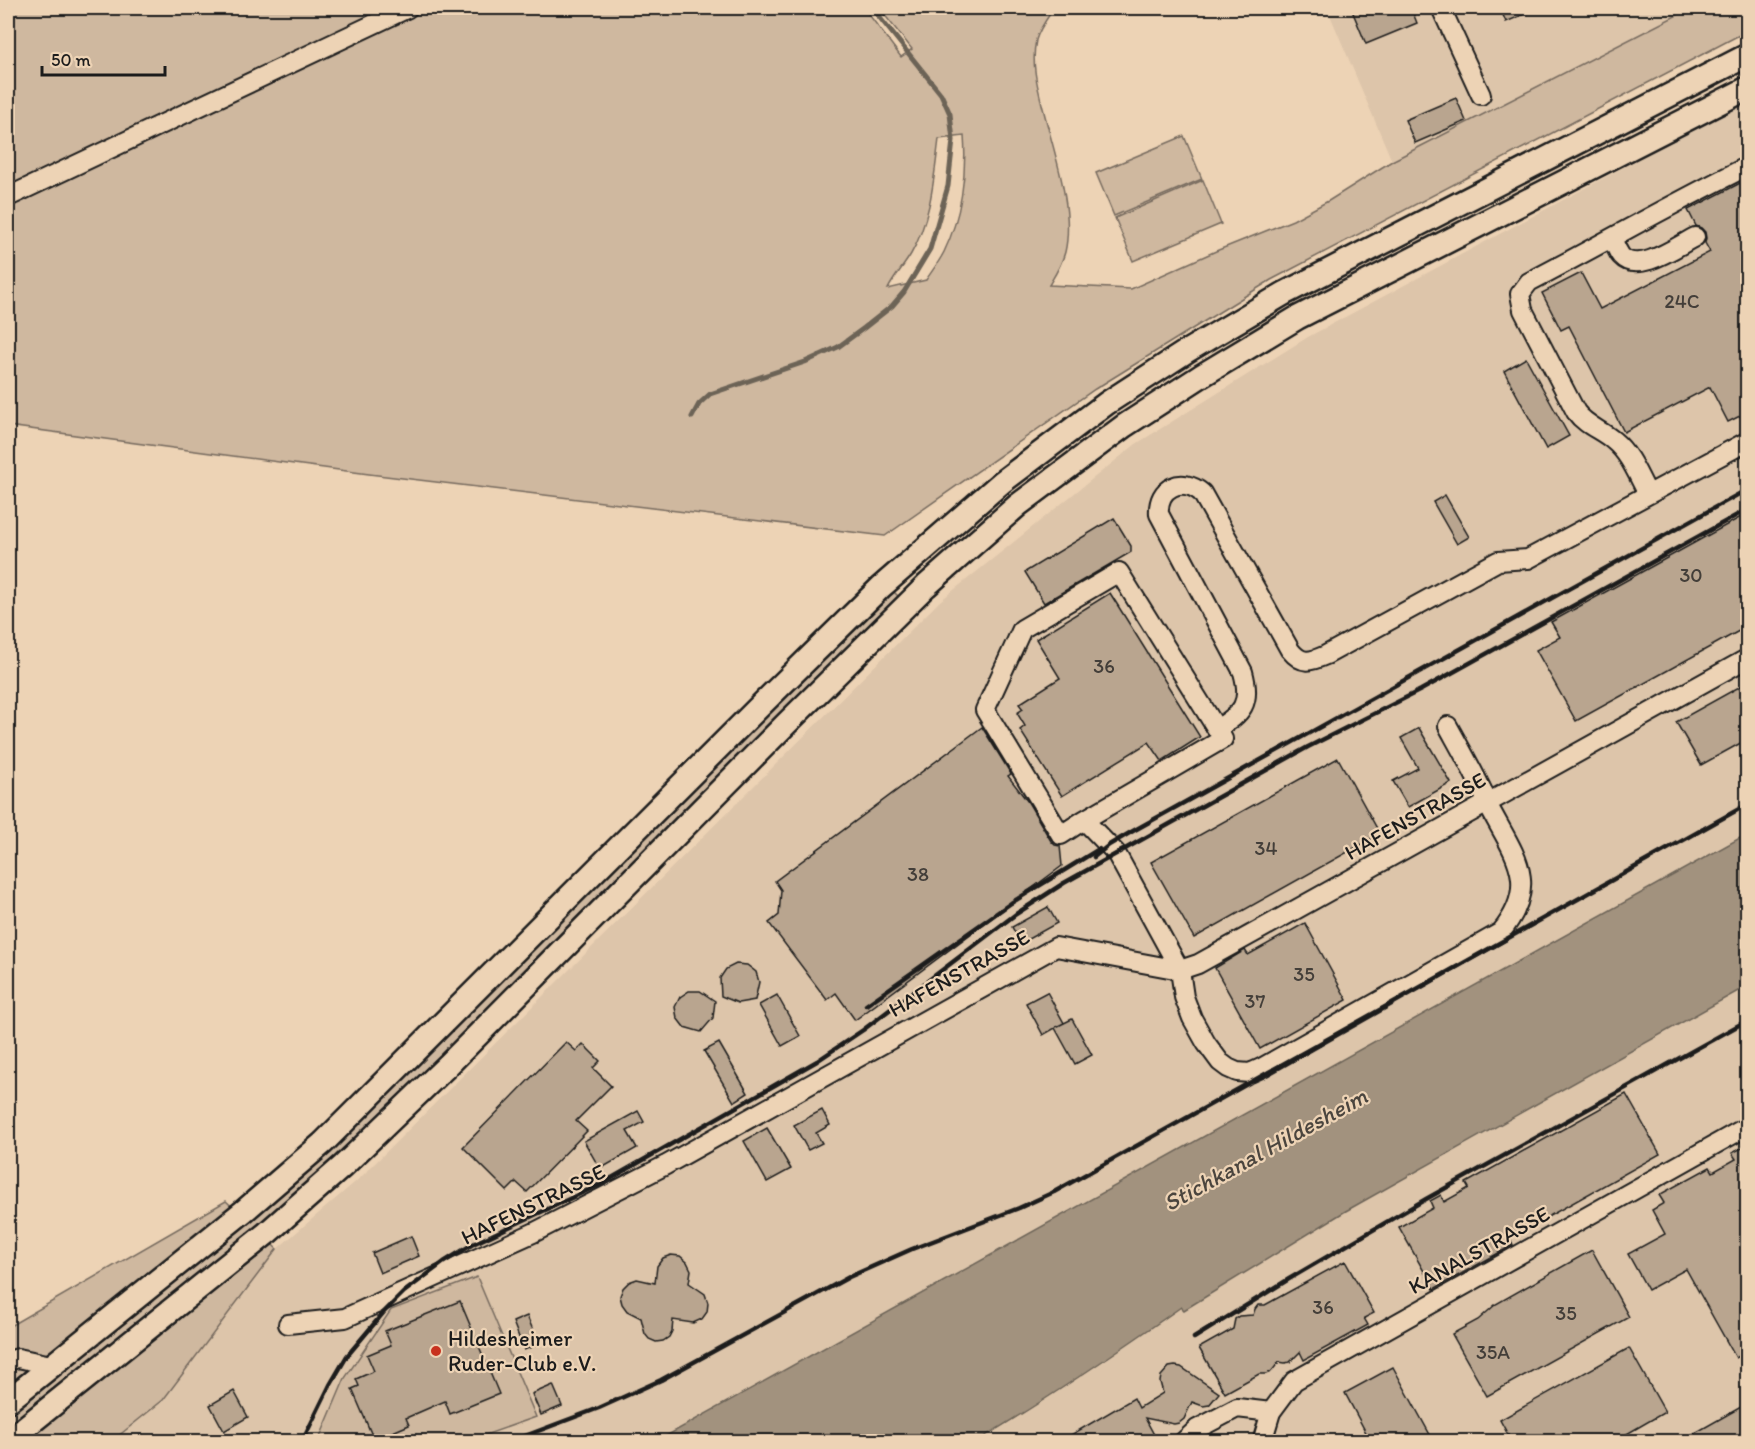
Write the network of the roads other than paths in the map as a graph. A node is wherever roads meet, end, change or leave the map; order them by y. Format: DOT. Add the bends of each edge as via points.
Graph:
graph roads {
  1 [pos="408,8"];
  2 [pos="1442,8"];
  3 [pos="1748,55"];
  4 [pos="1748,88"];
  5 [pos="1481,95"];
  6 [pos="1748,166"];
  7 [pos="8,197"];
  8 [pos="1695,237"];
  9 [pos="1612,239"];
  10 [pos="1748,441"];
  11 [pos="1648,494"];
  12 [pos="1748,658"];
  13 [pos="1448,726"];
  14 [pos="1216,729"];
  15 [pos="1487,803"];
  16 [pos="1084,820"];
  17 [pos="1180,970"];
  18 [pos="1748,1126"];
  19 [pos="288,1324"];
  20 [pos="8,1361"];
  21 [pos="51,1365"];
  22 [pos="8,1401"];
  23 [pos="1271,1412"];
  24 [pos="8,1441"];
  25 [pos="1183,1442"];
  26 [pos="1262,1442"];
  1 -- 7 [label="street"];
  2 -- 5 [label="street"];
  3 -- 21 [label="main road" via="1285,293 1107,403 1002,482 881,587 323,1143"];
  4 -- 24 [label="main road" via="1297,318 1124,426 1018,505 918,594 343,1166 267,1233"];
  6 -- 9 [label="street"];
  8 -- 9 [label="street" via="1650,260 1634,263 1622,257"];
  9 -- 11 [label="street" via="1528,282 1520,300 1576,412 1621,447"];
  10 -- 11 [label="street"];
  11 -- 14 [label="street" via="1528,559 1498,561 1326,655 1305,661 1297,659 1290,650 1202,493 1188,485 1172,487 1161,500 1160,514 1247,685 1243,708"];
  12 -- 15 [label="street, HAFENSTRASSE"];
  13 -- 15 [label="street"];
  14 -- 16 [label="street" via="1223,740"];
  14 -- 16 [label="street" via="1119,572 1022,629 985,710 1061,834"];
  15 -- 17 [label="street, HAFENSTRASSE" via="1198,964"];
  15 -- 17 [label="street" via="1511,846 1521,882 1519,902 1501,932 1262,1068 1250,1073 1237,1072 1220,1062 1192,1018"];
  16 -- 17 [label="street" via="1116,853"];
  17 -- 19 [label="street, HAFENSTRASSE" via="1056,947 666,1164 533,1233 345,1318"];
  18 -- 23 [label="street, KANALSTRASSE" via="1294,1381"];
  20 -- 21 [label="street" via="18,1358"];
  21 -- 22 [label="main road"];
  23 -- 25 [label="street" via="1237,1408 1197,1429"];
  23 -- 26 [label="street, KANALSTRASSE"];
}
